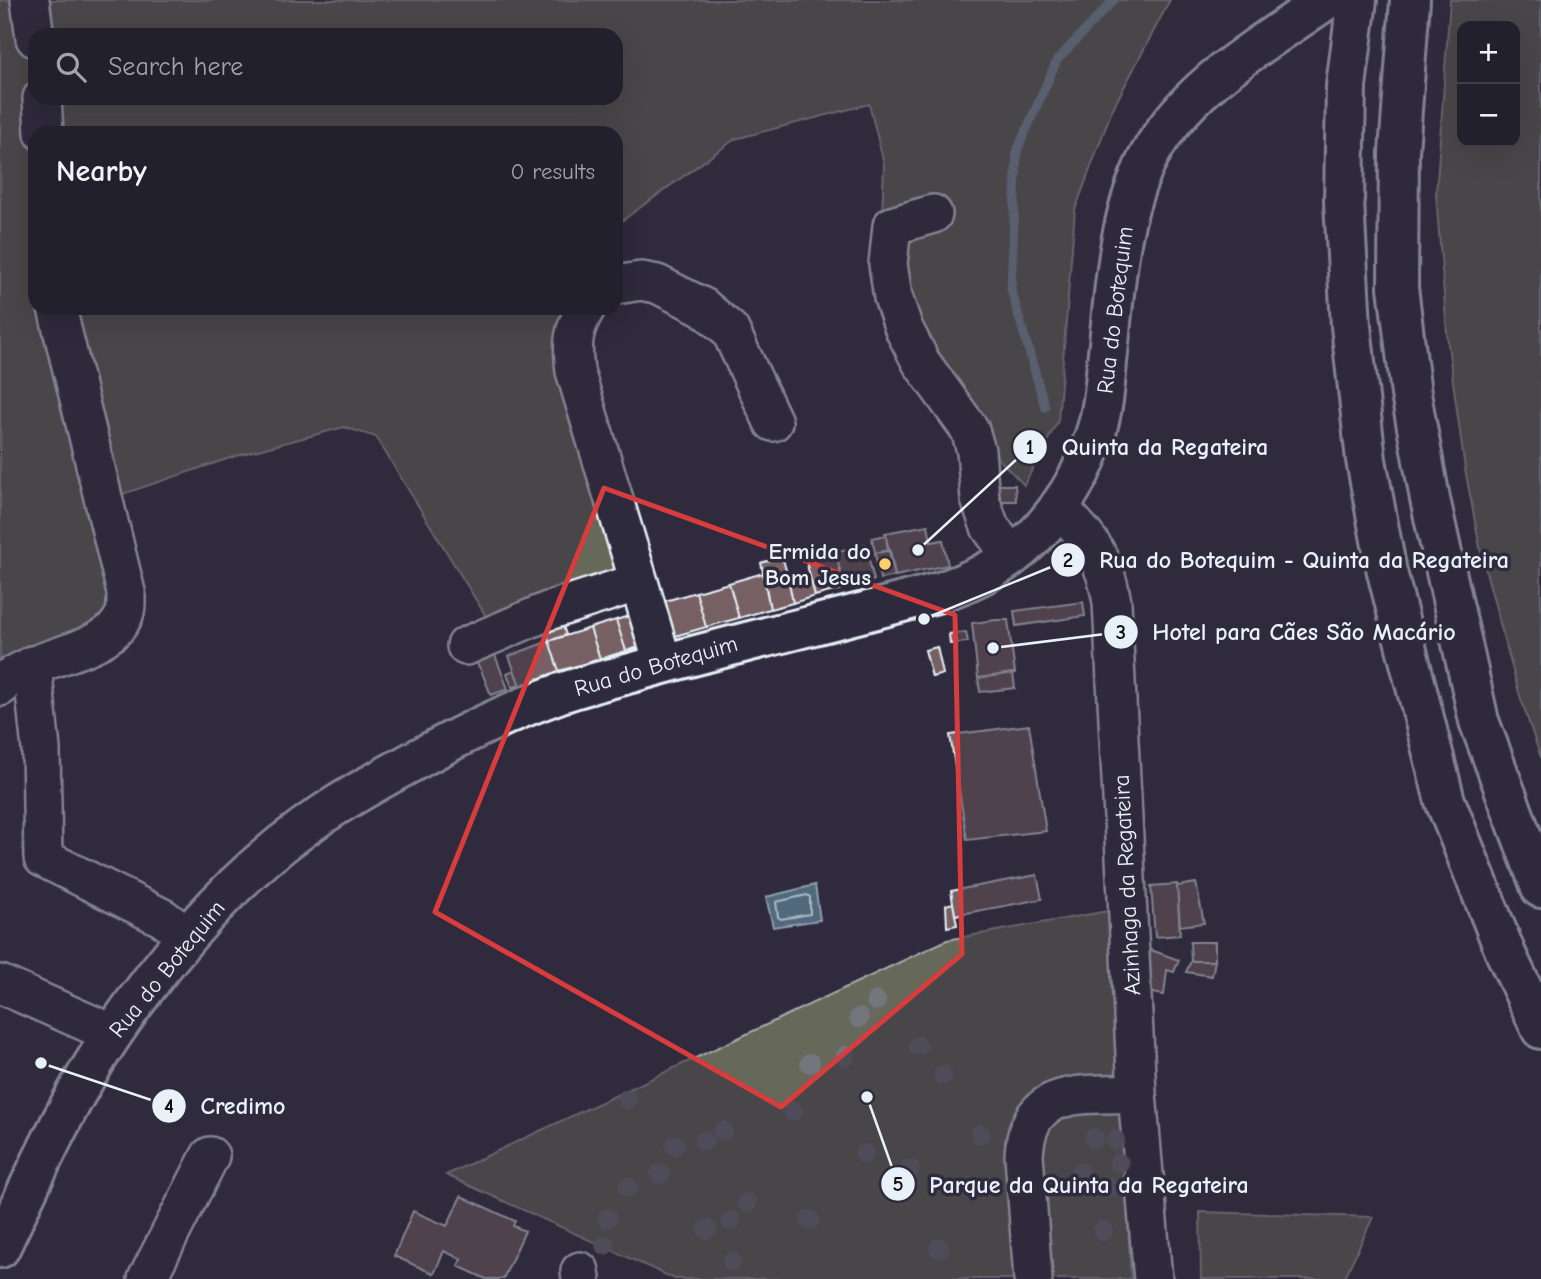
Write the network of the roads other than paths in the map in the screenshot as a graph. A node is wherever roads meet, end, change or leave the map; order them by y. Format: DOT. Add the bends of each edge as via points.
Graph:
graph roads {
  1 [pos="30,0"];
  2 [pos="1326,0"];
  3 [pos="1357,0"];
  4 [pos="1410,0"];
  5 [pos="34,28"];
  6 [pos="42,105"];
  7 [pos="44,126"];
  8 [pos="933,214"];
  9 [pos="623,284"];
  10 [pos="59,315"];
  11 [pos="582,315"];
  12 [pos="774,422"];
  13 [pos="1058,508"];
  14 [pos="1012,557"];
  15 [pos="639,582"];
  16 [pos="466,646"];
  17 [pos="663,664"];
  18 [pos="32,665"];
  19 [pos="0,687"];
  20 [pos="1541,888"];
  21 [pos="187,936"];
  22 [pos="0,984"];
  23 [pos="1541,1029"];
  24 [pos="113,1034"];
  25 [pos="1137,1093"];
  26 [pos="210,1156"];
  27 [pos="0,1248"];
  28 [pos="147,1279"];
  29 [pos="1033,1279"];
  30 [pos="1153,1279"];
  1 -- 5 [label="street"];
  2 -- 13 [label="main road, Rua do Botequim" via="1216,77 1170,125 1150,155 1124,224 1096,433"];
  3 -- 23 [label="main road" via="1346,86 1345,202 1351,326 1366,460 1387,572 1445,801"];
  4 -- 20 [label="main road" via="1399,152 1398,287 1411,394 1479,721"];
  6 -- 7 [label="street"];
  8 -- 14 [label="street" via="892,226 888,264 893,297 921,362 970,430 980,499 990,527"];
  9 -- 12 [label="street" via="657,284 703,307 730,330"];
  10 -- 18 [label="street" via="126,592 126,608 112,633"];
  11 -- 15 [label="street" via="572,345 575,371"];
  13 -- 14 [label="main road, Rua do Botequim"];
  13 -- 25 [label="street, Azinhaga da Regateira" via="1098,552 1112,602"];
  14 -- 17 [label="main road, Rua do Botequim" via="972,581 943,591"];
  15 -- 16 [label="street" via="548,611"];
  15 -- 17 [label="street"];
  17 -- 21 [label="main road, Rua do Botequim" via="510,712 359,791 269,854"];
  18 -- 19 [label="street" via="5,679"];
  18 -- 21 [label="street" via="41,749 43,858 163,918"];
  21 -- 24 [label="main road, Rua do Botequim"];
  22 -- 24 [label="street"];
  24 -- 27 [label="main road, Rua do Botequim" via="54,1138"];
  25 -- 29 [label="street" via="1064,1097 1034,1116 1025,1135 1024,1155"];
  25 -- 30 [label="street, Azinhaga da Regateira"];
  26 -- 28 [label="street"];
}
